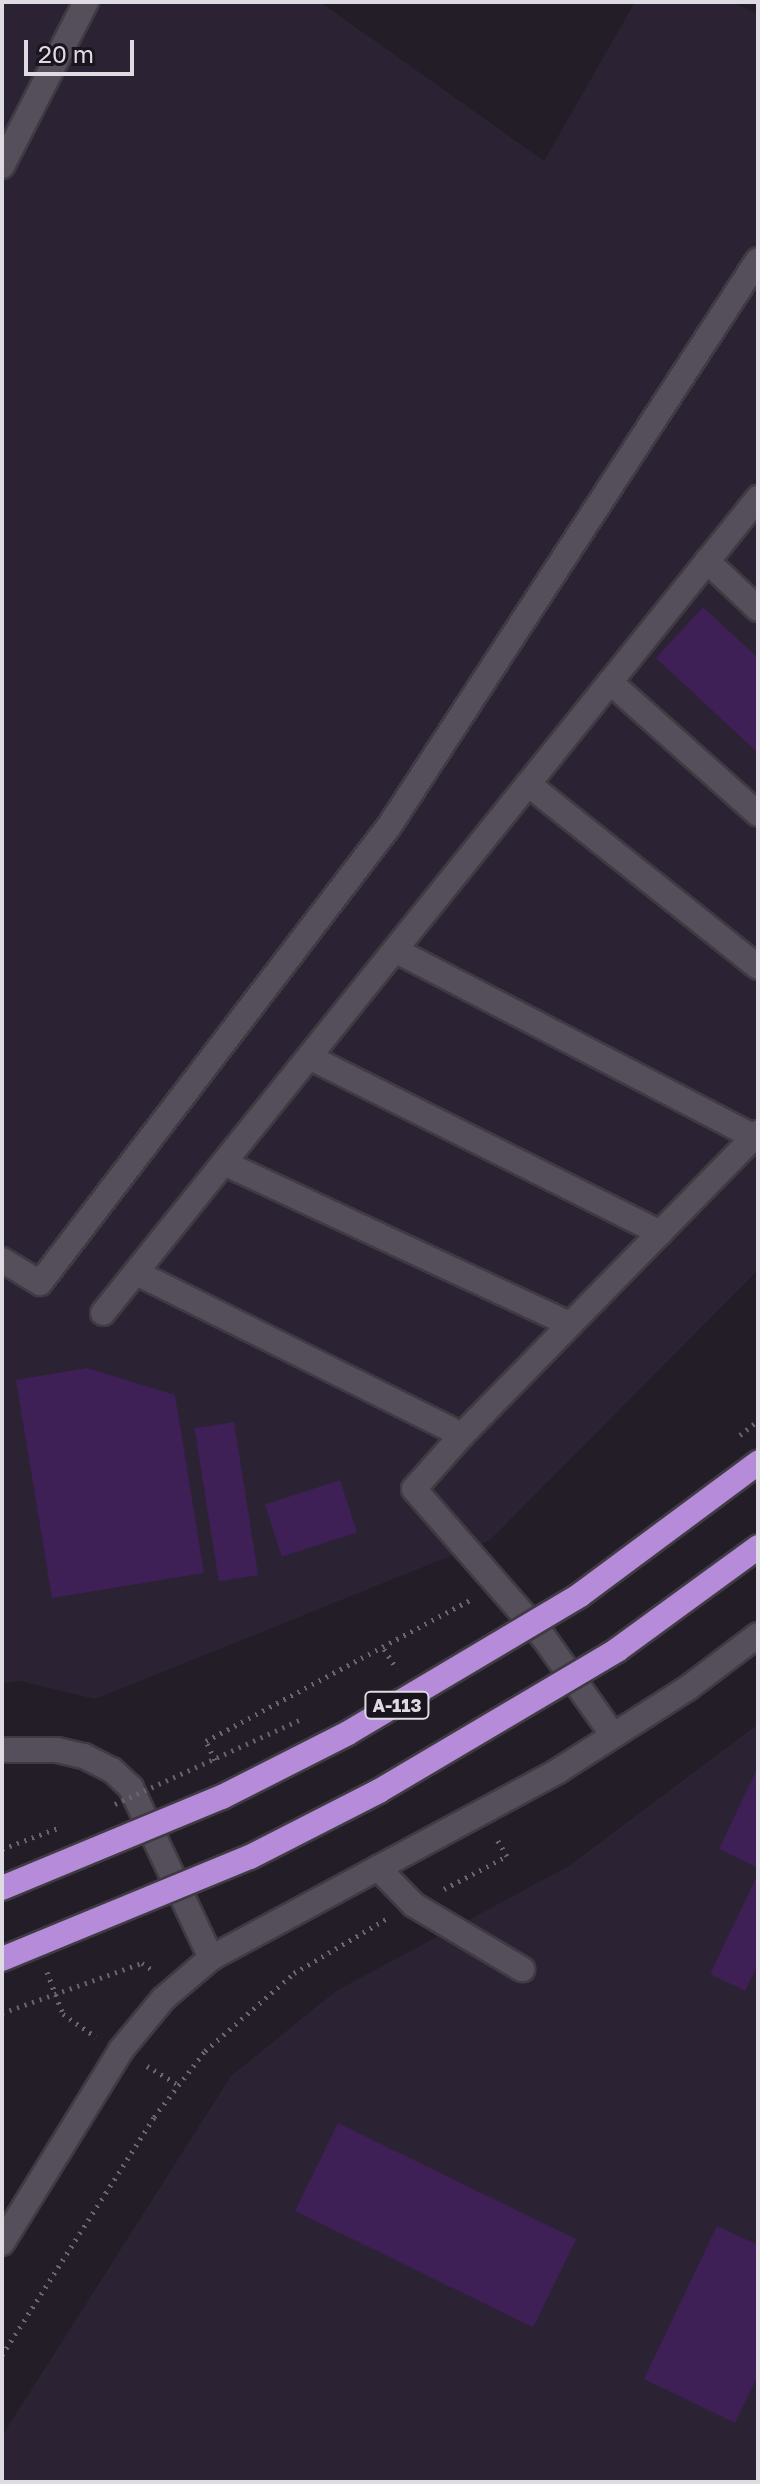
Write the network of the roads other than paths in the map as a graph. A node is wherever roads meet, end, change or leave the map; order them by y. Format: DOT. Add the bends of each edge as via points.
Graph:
graph roads {
  1 [pos="86,2"];
  2 [pos="2,166"];
  3 [pos="758,260"];
  4 [pos="758,498"];
  5 [pos="707,561"];
  6 [pos="758,609"];
  7 [pos="610,682"];
  8 [pos="528,784"];
  9 [pos="758,814"];
  10 [pos="395,950"];
  11 [pos="758,967"];
  12 [pos="309,1057"];
  13 [pos="756,1135"];
  14 [pos="224,1163"];
  15 [pos="660,1233"];
  16 [pos="2,1260"];
  17 [pos="137,1273"];
  18 [pos="103,1313"];
  19 [pos="570,1324"];
  20 [pos="462,1435"];
  21 [pos="758,1463"];
  22 [pos="758,1547"];
  23 [pos="758,1635"];
  24 [pos="613,1735"];
  25 [pos="2,1750"];
  26 [pos="378,1868"];
  27 [pos="2,1888"];
  28 [pos="211,1958"];
  29 [pos="2,1959"];
  30 [pos="522,1969"];
  31 [pos="2,2243"];
  1 -- 2 [label="street"];
  3 -- 16 [label="street" via="390,825 40,1283"];
  4 -- 5 [label="street"];
  5 -- 6 [label="street"];
  5 -- 7 [label="street"];
  7 -- 8 [label="street"];
  7 -- 9 [label="street"];
  8 -- 10 [label="street"];
  8 -- 11 [label="street"];
  10 -- 12 [label="street"];
  10 -- 13 [label="street"];
  12 -- 14 [label="street"];
  12 -- 15 [label="street"];
  13 -- 15 [label="street"];
  14 -- 17 [label="street"];
  14 -- 19 [label="street"];
  15 -- 19 [label="street"];
  17 -- 18 [label="street"];
  17 -- 20 [label="street"];
  19 -- 20 [label="street"];
  20 -- 24 [label="street" via="414,1489 544,1638"];
  21 -- 27 [label="highway, А-113, bridge" via="580,1595 361,1726 222,1797"];
  22 -- 29 [label="highway, bridge" via="617,1650 379,1791 250,1857"];
  23 -- 24 [label="street"];
  24 -- 26 [label="street" via="482,1814"];
  25 -- 28 [label="street" via="57,1750 84,1756 112,1770 131,1788"];
  26 -- 28 [label="street"];
  26 -- 30 [label="street" via="414,1905"];
  28 -- 31 [label="street" via="163,1999 121,2050"];
}
